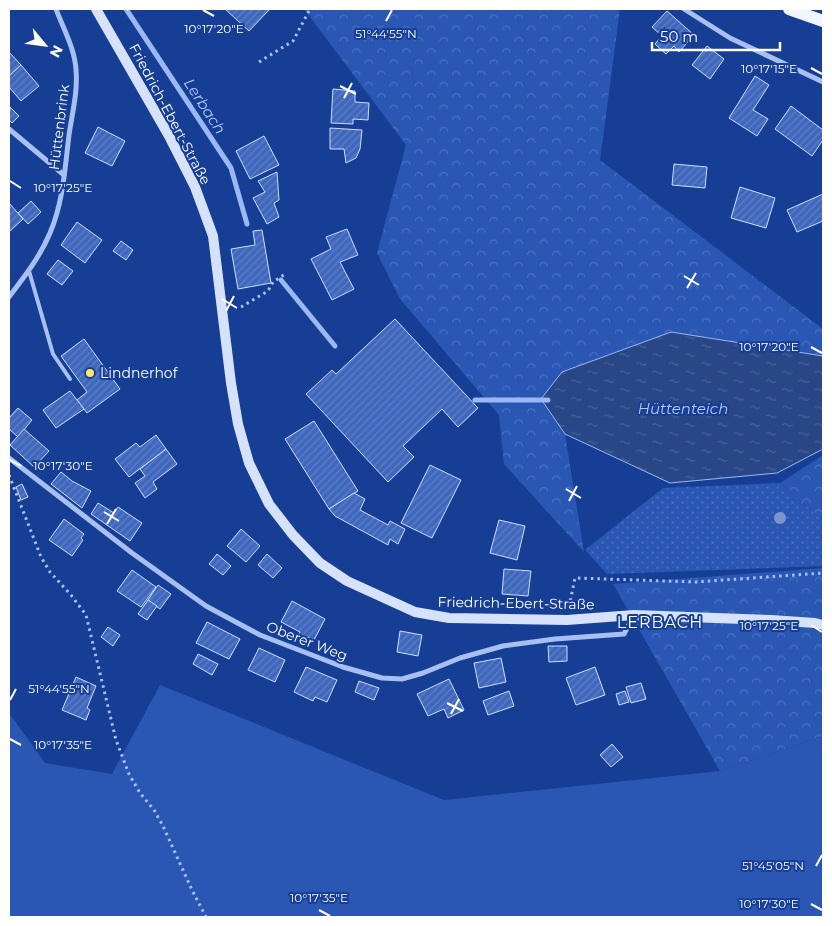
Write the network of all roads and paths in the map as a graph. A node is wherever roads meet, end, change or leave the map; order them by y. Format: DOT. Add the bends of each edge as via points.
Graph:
graph roads {
  1 [pos="56,9"];
  2 [pos="96,9"];
  3 [pos="310,9"];
  4 [pos="684,9"];
  5 [pos="789,9"];
  6 [pos="823,20"];
  7 [pos="259,62"];
  8 [pos="823,82"];
  9 [pos="9,129"];
  10 [pos="64,175"];
  11 [pos="29,271"];
  12 [pos="286,274"];
  13 [pos="9,297"];
  14 [pos="241,307"];
  15 [pos="70,379"];
  16 [pos="9,458"];
  17 [pos="9,475"];
  18 [pos="823,573"];
  19 [pos="634,615"];
  20 [pos="567,620"];
  21 [pos="823,625"];
  22 [pos="206,917"];
  1 -- 10 [label="street, Hüttenbrink" via="76,70"];
  2 -- 20 [label="street, Friedrich-Ebert-Straße" via="195,187 213,236 231,383 242,440 269,504 292,535 320,563 347,581 415,612 449,618"];
  3 -- 7 [label="path" via="293,41"];
  4 -- 8 [label="street" via="730,38"];
  5 -- 6 [label="main road"];
  9 -- 10 [label="street"];
  10 -- 11 [label="street, Hüttenbrink" via="46,243"];
  11 -- 13 [label="street, Hüttenbrink"];
  11 -- 15 [label="lane" via="53,354"];
  12 -- 14 [label="path" via="273,282 268,291"];
  16 -- 19 [label="street, Oberer Weg" via="132,553 223,616 282,645 367,674 402,679 503,646 624,634"];
  17 -- 22 [label="path" via="41,557 86,615 116,740 130,774 163,826"];
  18 -- 20 [label="path" via="696,582 575,578"];
  19 -- 20 [label="street, Friedrich-Ebert-Straße"];
  19 -- 21 [label="street, Friedrich-Ebert-Straße"];
}
